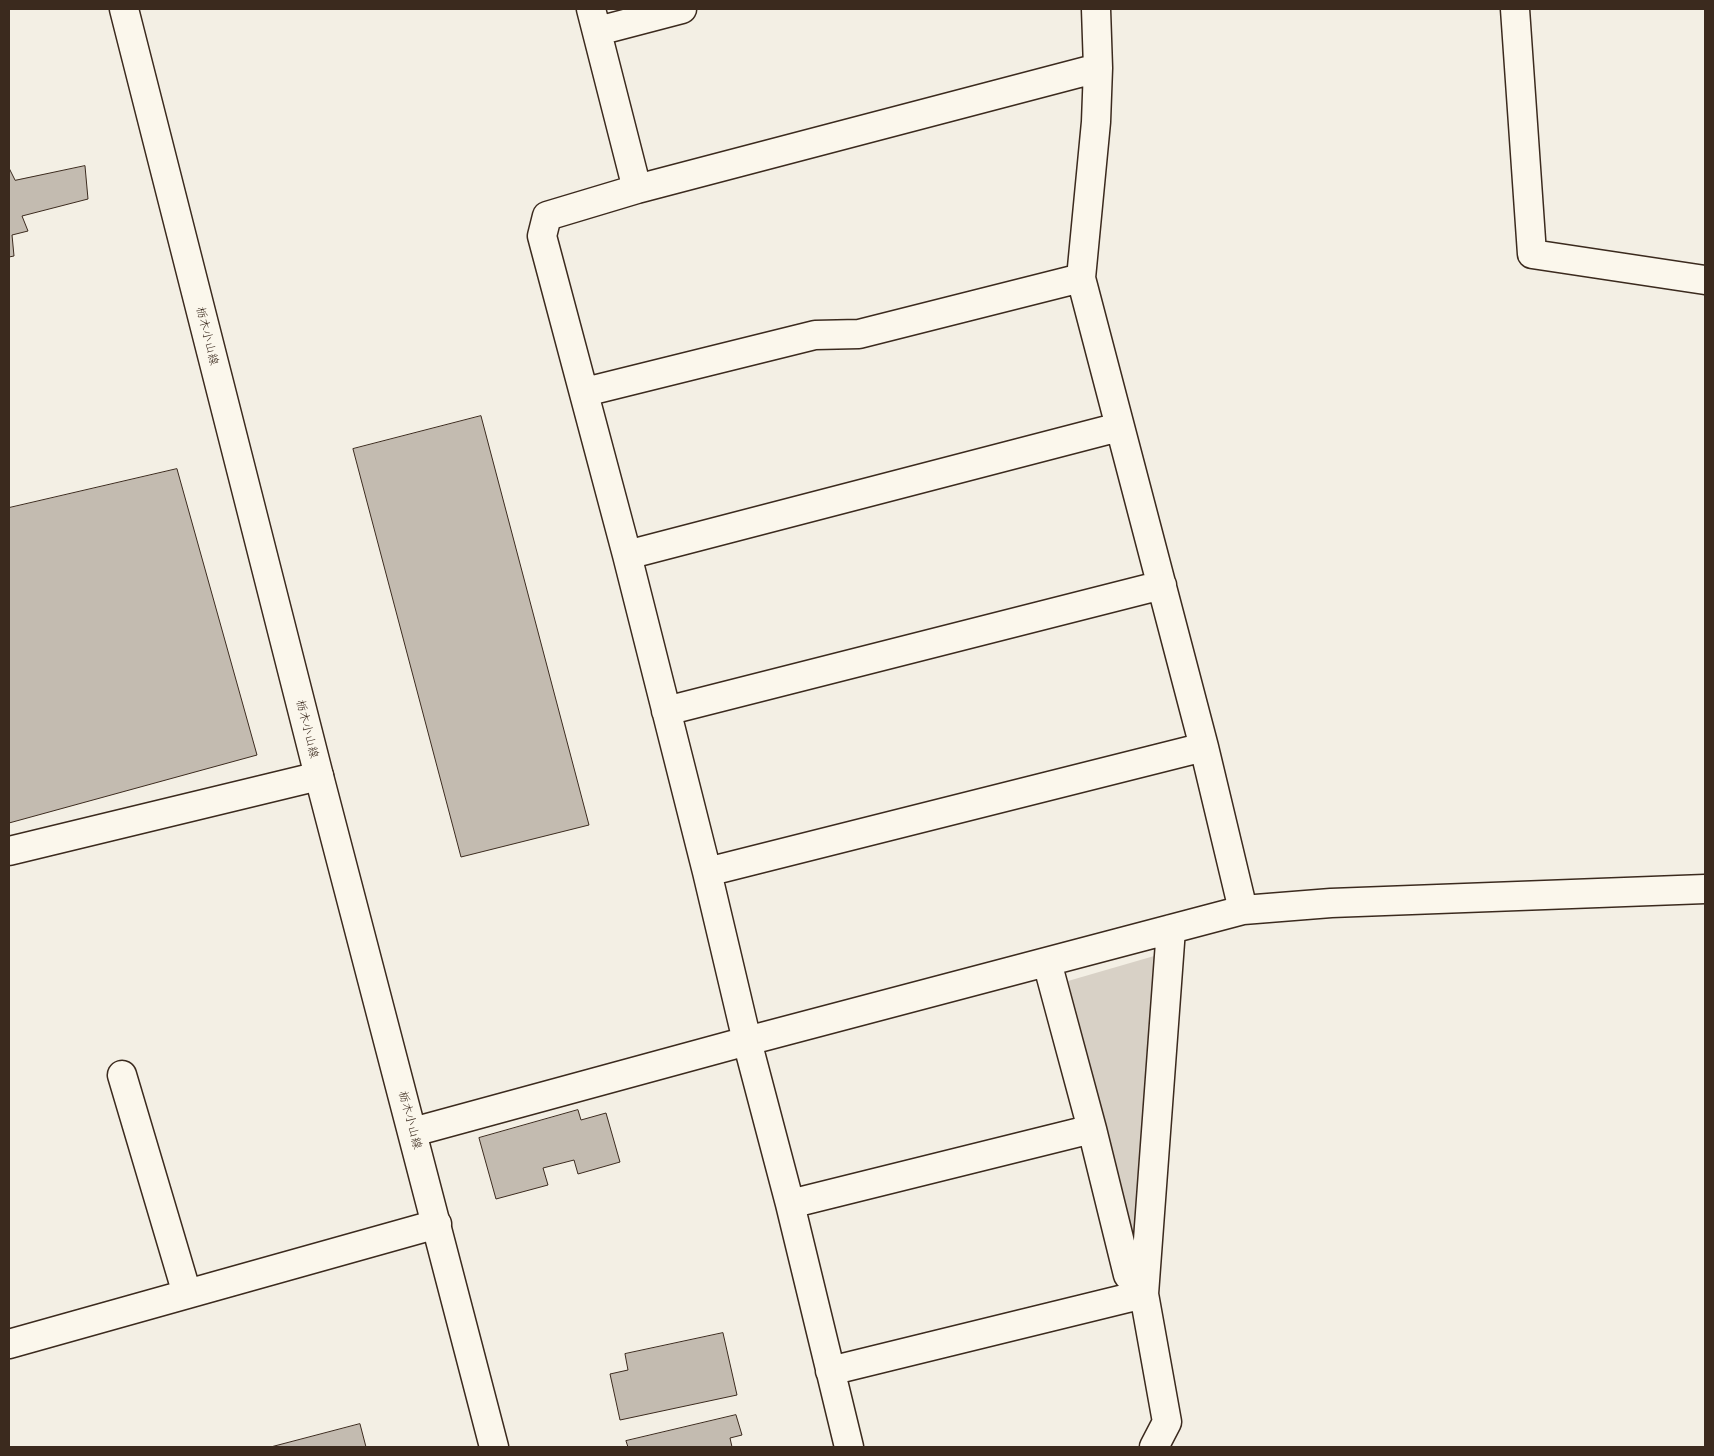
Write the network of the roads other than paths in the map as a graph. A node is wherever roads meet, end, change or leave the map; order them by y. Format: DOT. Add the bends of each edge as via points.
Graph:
graph roads {
  1 [pos="124,9"];
  2 [pos="682,9"];
  3 [pos="1096,9"];
  4 [pos="1515,9"];
  5 [pos="594,20"];
  6 [pos="1098,68"];
  7 [pos="637,189"];
  8 [pos="1081,278"];
  9 [pos="1705,280"];
  10 [pos="585,392"];
  11 [pos="1120,428"];
  12 [pos="627,554"];
  13 [pos="1162,585"];
  14 [pos="666,711"];
  15 [pos="1204,747"];
  16 [pos="319,776"];
  17 [pos="9,851"];
  18 [pos="707,872"];
  19 [pos="1705,889"];
  20 [pos="1244,910"];
  21 [pos="1171,929"];
  22 [pos="1047,962"];
  23 [pos="747,1041"];
  24 [pos="122,1075"];
  25 [pos="1092,1129"];
  26 [pos="413,1132"];
  27 [pos="790,1204"];
  28 [pos="437,1224"];
  29 [pos="187,1294"];
  30 [pos="1144,1294"];
  31 [pos="9,1344"];
  32 [pos="830,1371"];
  33 [pos="494,1447"];
  34 [pos="849,1447"];
  35 [pos="1154,1447"];
  1 -- 16 [label="street, 栃木小山線"];
  2 -- 5 [label="street"];
  3 -- 6 [label="street"];
  4 -- 9 [label="street" via="1532,254"];
  5 -- 7 [label="street"];
  6 -- 7 [label="street"];
  6 -- 8 [label="street"];
  7 -- 10 [label="street" via="547,216 542,236"];
  8 -- 10 [label="street" via="859,334 815,335"];
  8 -- 11 [label="street"];
  10 -- 12 [label="street"];
  11 -- 12 [label="street"];
  11 -- 13 [label="street"];
  12 -- 14 [label="street"];
  13 -- 14 [label="street"];
  13 -- 15 [label="street"];
  14 -- 18 [label="street"];
  15 -- 18 [label="street"];
  15 -- 20 [label="street"];
  16 -- 17 [label="street"];
  16 -- 26 [label="street, 栃木小山線"];
  18 -- 23 [label="street"];
  19 -- 20 [label="street" via="1331,903"];
  20 -- 21 [label="street"];
  21 -- 22 [label="street"];
  21 -- 30 [label="street"];
  22 -- 23 [label="street"];
  22 -- 25 [label="street"];
  23 -- 26 [label="street"];
  23 -- 27 [label="street"];
  24 -- 29 [label="street"];
  25 -- 27 [label="street"];
  25 -- 30 [label="street" via="1128,1275"];
  26 -- 28 [label="street, 栃木小山線"];
  27 -- 32 [label="street"];
  28 -- 29 [label="street"];
  28 -- 33 [label="street, 栃木小山線"];
  29 -- 31 [label="street"];
  30 -- 32 [label="street"];
  30 -- 35 [label="street" via="1166,1422"];
  32 -- 34 [label="street"];
}
